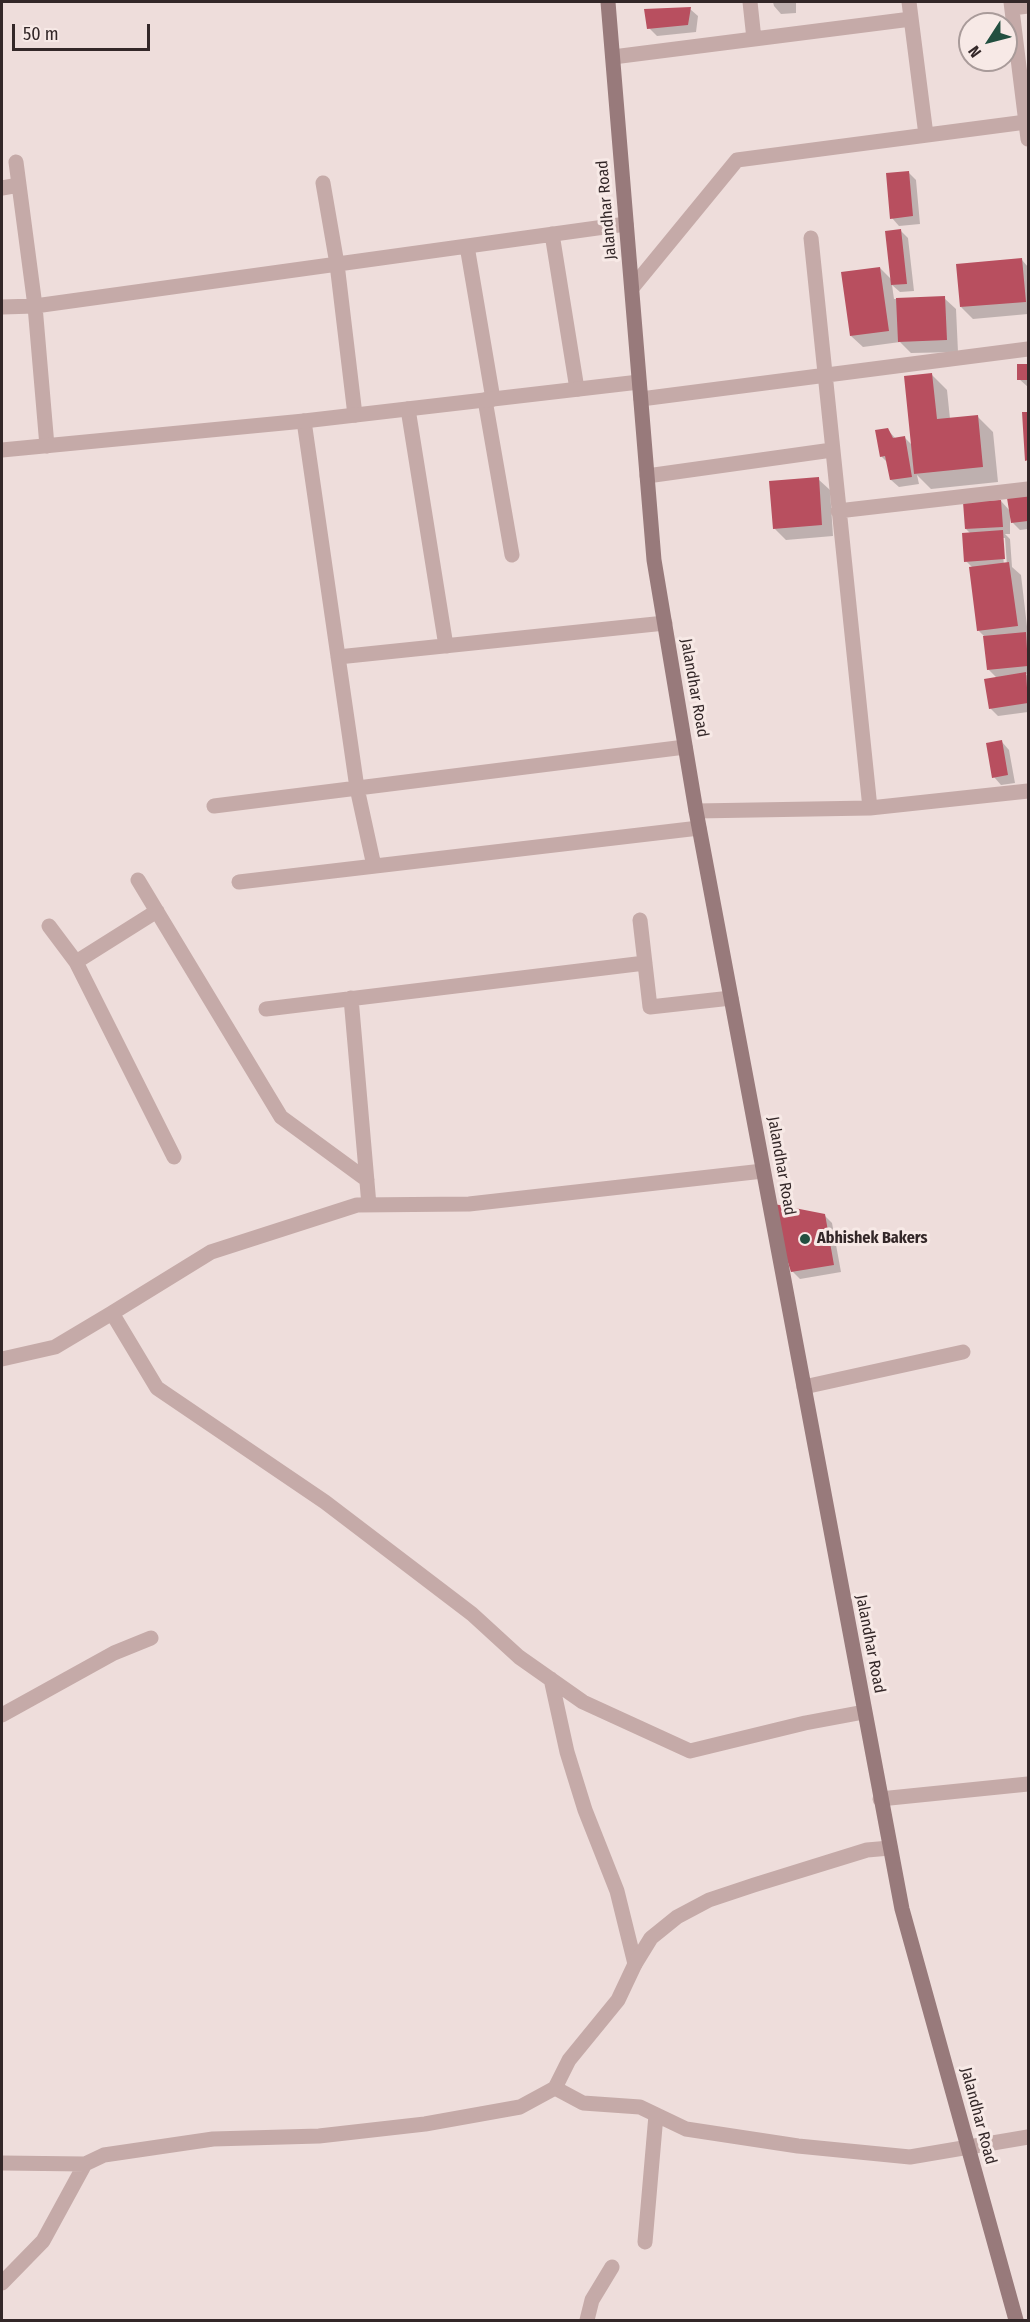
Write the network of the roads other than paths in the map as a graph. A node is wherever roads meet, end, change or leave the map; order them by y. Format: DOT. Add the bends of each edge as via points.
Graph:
graph roads {
  1 [pos="608,2"];
  2 [pos="750,2"];
  3 [pos="909,2"];
  4 [pos="1012,5"];
  5 [pos="1029,6"];
  6 [pos="911,18"];
  7 [pos="754,39"];
  8 [pos="613,57"];
  9 [pos="1026,122"];
  10 [pos="926,135"];
  11 [pos="1029,139"];
  12 [pos="16,162"];
  13 [pos="323,183"];
  14 [pos="19,186"];
  15 [pos="2,188"];
  16 [pos="626,224"];
  17 [pos="552,234"];
  18 [pos="811,238"];
  19 [pos="467,246"];
  20 [pos="337,264"];
  21 [pos="632,288"];
  22 [pos="36,306"];
  23 [pos="2,307"];
  24 [pos="1029,349"];
  25 [pos="824,375"];
  26 [pos="639,382"];
  27 [pos="578,389"];
  28 [pos="489,399"];
  29 [pos="641,399"];
  30 [pos="408,409"];
  31 [pos="355,415"];
  32 [pos="304,421"];
  33 [pos="47,446"];
  34 [pos="2,450"];
  35 [pos="832,450"];
  36 [pos="647,476"];
  37 [pos="1029,489"];
  38 [pos="838,511"];
  39 [pos="512,555"];
  40 [pos="664,623"];
  41 [pos="446,646"];
  42 [pos="338,657"];
  43 [pos="685,747"];
  44 [pos="357,788"];
  45 [pos="1029,791"];
  46 [pos="214,806"];
  47 [pos="870,808"];
  48 [pos="696,811"];
  49 [pos="699,828"];
  50 [pos="374,866"];
  51 [pos="138,880"];
  52 [pos="239,882"];
  53 [pos="157,910"];
  54 [pos="640,920"];
  55 [pos="49,926"];
  56 [pos="76,962"];
  57 [pos="645,963"];
  58 [pos="351,998"];
  59 [pos="731,998"];
  60 [pos="266,1009"];
  61 [pos="174,1158"];
  62 [pos="763,1171"];
  63 [pos="367,1180"];
  64 [pos="369,1205"];
  65 [pos="112,1313"];
  66 [pos="963,1352"];
  67 [pos="2,1359"];
  68 [pos="804,1388"];
  69 [pos="151,1638"];
  70 [pos="551,1679"];
  71 [pos="864,1712"];
  72 [pos="2,1715"];
  73 [pos="1029,1784"];
  74 [pos="880,1799"];
  75 [pos="890,1848"];
  76 [pos="634,1964"];
  77 [pos="555,2088"];
  78 [pos="656,2115"];
  79 [pos="1029,2137"];
  80 [pos="969,2149"];
  81 [pos="2,2163"];
  82 [pos="85,2164"];
  83 [pos="645,2242"];
  84 [pos="612,2267"];
  85 [pos="2,2283"];
  86 [pos="588,2320"];
  87 [pos="1016,2320"];
  1 -- 8 [label="main road, Jalandhar Road"];
  2 -- 7 [label="street"];
  3 -- 6 [label="street"];
  4 -- 5 [label="street"];
  4 -- 9 [label="street"];
  6 -- 7 [label="street"];
  6 -- 10 [label="street"];
  7 -- 8 [label="street"];
  8 -- 16 [label="main road, Jalandhar Road"];
  9 -- 10 [label="street"];
  9 -- 11 [label="street"];
  10 -- 21 [label="street" via="737,160"];
  12 -- 14 [label="street"];
  13 -- 20 [label="street"];
  14 -- 15 [label="street"];
  14 -- 22 [label="street"];
  16 -- 17 [label="street"];
  16 -- 21 [label="main road, Jalandhar Road"];
  17 -- 19 [label="street"];
  17 -- 27 [label="street"];
  18 -- 25 [label="street"];
  19 -- 20 [label="street"];
  19 -- 28 [label="street"];
  20 -- 22 [label="street"];
  20 -- 31 [label="street"];
  21 -- 26 [label="main road, Jalandhar Road"];
  22 -- 23 [label="street"];
  22 -- 33 [label="street"];
  24 -- 25 [label="street"];
  25 -- 29 [label="street"];
  25 -- 35 [label="street"];
  26 -- 27 [label="street"];
  26 -- 29 [label="main road, Jalandhar Road"];
  27 -- 28 [label="street"];
  28 -- 30 [label="street"];
  28 -- 39 [label="street"];
  29 -- 36 [label="main road, Jalandhar Road"];
  30 -- 31 [label="street"];
  30 -- 41 [label="street"];
  31 -- 32 [label="street"];
  32 -- 33 [label="street"];
  32 -- 42 [label="street"];
  33 -- 34 [label="street"];
  35 -- 36 [label="street"];
  35 -- 38 [label="street"];
  36 -- 40 [label="main road, Jalandhar Road"];
  37 -- 38 [label="street"];
  38 -- 47 [label="street"];
  40 -- 41 [label="street"];
  40 -- 43 [label="main road, Jalandhar Road"];
  41 -- 42 [label="street"];
  42 -- 44 [label="street"];
  43 -- 44 [label="street"];
  43 -- 48 [label="main road, Jalandhar Road"];
  44 -- 46 [label="street"];
  44 -- 50 [label="street"];
  45 -- 47 [label="street"];
  47 -- 48 [label="street"];
  48 -- 49 [label="main road, Jalandhar Road"];
  49 -- 50 [label="street"];
  49 -- 59 [label="main road, Jalandhar Road"];
  50 -- 52 [label="street"];
  51 -- 53 [label="street"];
  53 -- 56 [label="street"];
  53 -- 63 [label="street" via="281,1117"];
  54 -- 57 [label="street"];
  55 -- 56 [label="street"];
  56 -- 61 [label="street"];
  57 -- 58 [label="street"];
  57 -- 59 [label="street" via="650,1007"];
  58 -- 60 [label="street"];
  58 -- 63 [label="street"];
  59 -- 62 [label="main road, Jalandhar Road"];
  62 -- 64 [label="street" via="469,1204"];
  62 -- 68 [label="main road, Jalandhar Road"];
  63 -- 64 [label="street"];
  64 -- 65 [label="street" via="357,1205 211,1252"];
  65 -- 67 [label="street" via="55,1347"];
  65 -- 70 [label="street" via="157,1388 325,1502 455,1600 519,1657"];
  66 -- 68 [label="street"];
  68 -- 71 [label="main road, Jalandhar Road"];
  69 -- 72 [label="street" via="114,1653"];
  70 -- 71 [label="street" via="583,1702 690,1750"];
  70 -- 76 [label="street" via="567,1752 617,1891"];
  71 -- 74 [label="main road, Jalandhar Road"];
  73 -- 74 [label="street"];
  74 -- 75 [label="main road, Jalandhar Road"];
  75 -- 76 [label="street" via="867,1850 709,1900 677,1917 651,1938"];
  75 -- 80 [label="main road, Jalandhar Road" via="902,1909"];
  76 -- 77 [label="street" via="618,2000 569,2060"];
  77 -- 78 [label="street" via="583,2103 640,2107"];
  77 -- 82 [label="street" via="520,2107 425,2124 319,2136 213,2139 104,2156"];
  78 -- 80 [label="street" via="686,2129 798,2146 910,2157"];
  78 -- 83 [label="street"];
  79 -- 80 [label="street"];
  80 -- 87 [label="main road, Jalandhar Road"];
  81 -- 82 [label="street"];
  82 -- 85 [label="street" via="43,2241"];
  84 -- 86 [label="street" via="592,2300"];
}
